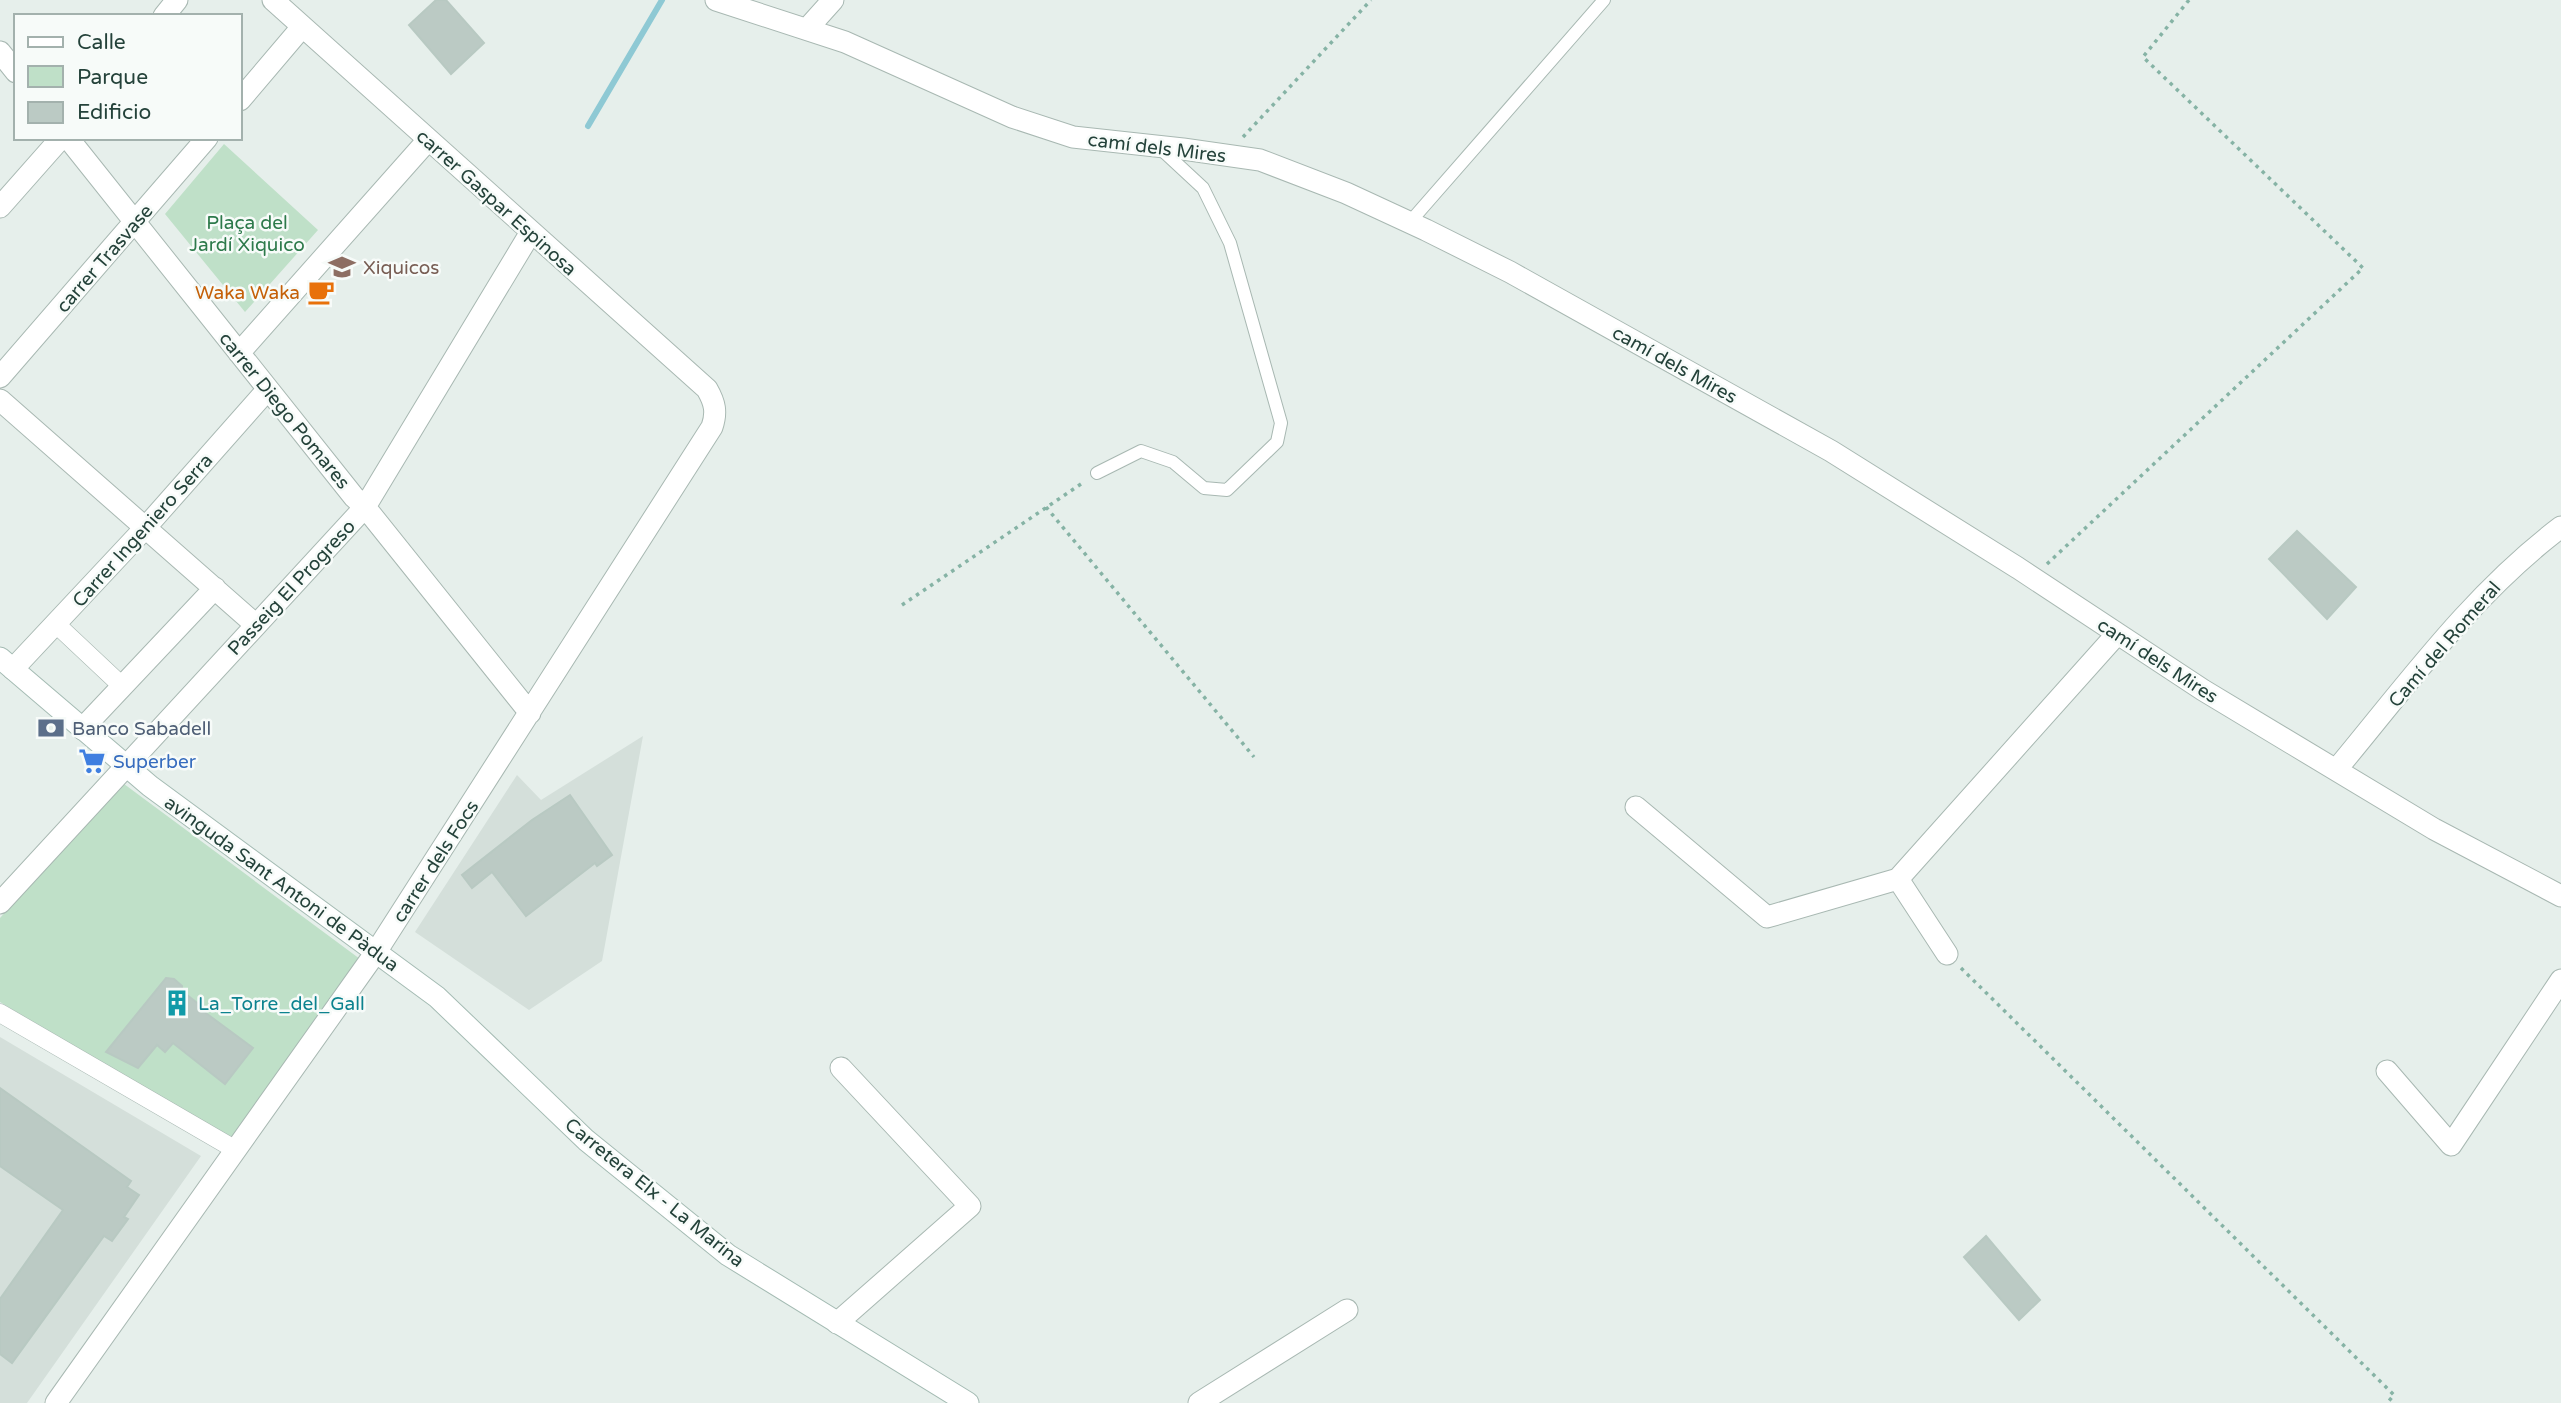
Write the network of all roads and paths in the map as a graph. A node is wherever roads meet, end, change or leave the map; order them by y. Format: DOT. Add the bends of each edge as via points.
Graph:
graph roads {
  1 [pos="177,0"];
  2 [pos="273,0"];
  3 [pos="716,0"];
  4 [pos="834,0"];
  5 [pos="1371,0"];
  6 [pos="1605,0"];
  7 [pos="2189,0"];
  8 [pos="166,14"];
  9 [pos="303,27"];
  10 [pos="807,29"];
  11 [pos="0,52"];
  12 [pos="14,70"];
  13 [pos="242,98"];
  14 [pos="59,140"];
  15 [pos="70,140"];
  16 [pos="205,140"];
  17 [pos="428,140"];
  18 [pos="1158,146"];
  19 [pos="1226,155"];
  20 [pos="0,207"];
  21 [pos="1410,222"];
  22 [pos="135,223"];
  23 [pos="531,232"];
  24 [pos="239,353"];
  25 [pos="0,377"];
  26 [pos="268,389"];
  27 [pos="0,400"];
  28 [pos="716,407"];
  29 [pos="1097,473"];
  30 [pos="365,507"];
  31 [pos="1046,507"];
  32 [pos="146,527"];
  33 [pos="2561,527"];
  34 [pos="2033,578"];
  35 [pos="215,588"];
  36 [pos="902,605"];
  37 [pos="56,624"];
  38 [pos="256,625"];
  39 [pos="2117,634"];
  40 [pos="7,664"];
  41 [pos="122,687"];
  42 [pos="530,713"];
  43 [pos="82,729"];
  44 [pos="1254,757"];
  45 [pos="125,766"];
  46 [pos="2336,770"];
  47 [pos="1636,807"];
  48 [pos="1898,879"];
  49 [pos="2561,896"];
  50 [pos="0,903"];
  51 [pos="376,952"];
  52 [pos="1947,954"];
  53 [pos="2561,979"];
  54 [pos="437,997"];
  55 [pos="0,1013"];
  56 [pos="841,1068"];
  57 [pos="2387,1071"];
  58 [pos="236,1150"];
  59 [pos="1347,1310"];
  60 [pos="837,1323"];
  61 [pos="56,1403"];
  62 [pos="968,1403"];
  63 [pos="1199,1403"];
  64 [pos="2388,1403"];
  1 -- 8 [label="street"];
  2 -- 9 [label="street, carrer Gaspar Espinosa"];
  3 -- 10 [label="street, camí dels Mires"];
  4 -- 10 [label="street"];
  5 -- 19 [label="path"];
  6 -- 21 [label="lane"];
  7 -- 34 [label="path" via="2143,57 2363,268"];
  9 -- 13 [label="street"];
  9 -- 17 [label="street, carrer Gaspar Espinosa"];
  10 -- 18 [label="street, camí dels Mires" via="1012,117 1073,138"];
  11 -- 12 [label="street"];
  14 -- 20 [label="street"];
  15 -- 22 [label="street, carrer Diego Pomares"];
  16 -- 22 [label="street, carrer Trasvase"];
  17 -- 23 [label="street, carrer Gaspar Espinosa"];
  17 -- 24 [label="street"];
  18 -- 19 [label="street, camí dels Mires"];
  18 -- 29 [label="lane" via="1203,188 1230,243 1281,423 1277,442 1227,490 1204,488 1173,462 1141,451"];
  19 -- 21 [label="street, camí dels Mires" via="1260,160"];
  21 -- 34 [label="street, camí dels Mires" via="1510,272 1831,451"];
  22 -- 24 [label="street, carrer Diego Pomares"];
  22 -- 25 [label="street, carrer Trasvase"];
  23 -- 28 [label="street, carrer Gaspar Espinosa" via="707,389"];
  23 -- 30 [label="street, Passeig El Progreso"];
  24 -- 26 [label="street, carrer Diego Pomares"];
  26 -- 30 [label="street, carrer Diego Pomares"];
  26 -- 32 [label="street, Carrer Ingeniero Serra"];
  27 -- 32 [label="street"];
  28 -- 42 [label="street, carrer dels Focs" via="712,427"];
  29 -- 31 [label="path"];
  30 -- 38 [label="street, Passeig El Progreso"];
  30 -- 42 [label="street, carrer Diego Pomares"];
  31 -- 36 [label="path"];
  31 -- 44 [label="path"];
  32 -- 35 [label="street"];
  32 -- 37 [label="street, Carrer Ingeniero Serra"];
  33 -- 46 [label="street, Camí del Romeral" via="2525,554 2454,627"];
  34 -- 39 [label="street, camí dels Mires"];
  35 -- 38 [label="street"];
  35 -- 41 [label="street"];
  37 -- 40 [label="street, Carrer Ingeniero Serra"];
  37 -- 41 [label="street"];
  38 -- 45 [label="street, Passeig El Progreso"];
  39 -- 46 [label="street, camí dels Mires"];
  39 -- 48 [label="street"];
  40 -- 43 [label="street, avinguda Sant Antoni de Pàdua"];
  41 -- 43 [label="street"];
  42 -- 51 [label="street, carrer dels Focs"];
  43 -- 45 [label="street, avinguda Sant Antoni de Pàdua"];
  45 -- 50 [label="street, Passeig El Progreso"];
  45 -- 51 [label="street, avinguda Sant Antoni de Pàdua"];
  46 -- 49 [label="street, camí dels Mires" via="2434,829"];
  47 -- 48 [label="street" via="1768,917"];
  48 -- 52 [label="street"];
  51 -- 54 [label="street, avinguda Sant Antoni de Pàdua"];
  51 -- 58 [label="street, carrer dels Focs"];
  52 -- 64 [label="path" via="2394,1395"];
  53 -- 57 [label="street" via="2451,1145"];
  54 -- 60 [label="street, Carretera Elx - La Marina" via="596,1149 728,1255"];
  55 -- 58 [label="street"];
  56 -- 60 [label="street" via="970,1206"];
  58 -- 61 [label="street, carrer dels Focs"];
  59 -- 63 [label="street"];
  60 -- 62 [label="street, Carretera Elx - La Marina"];
}
